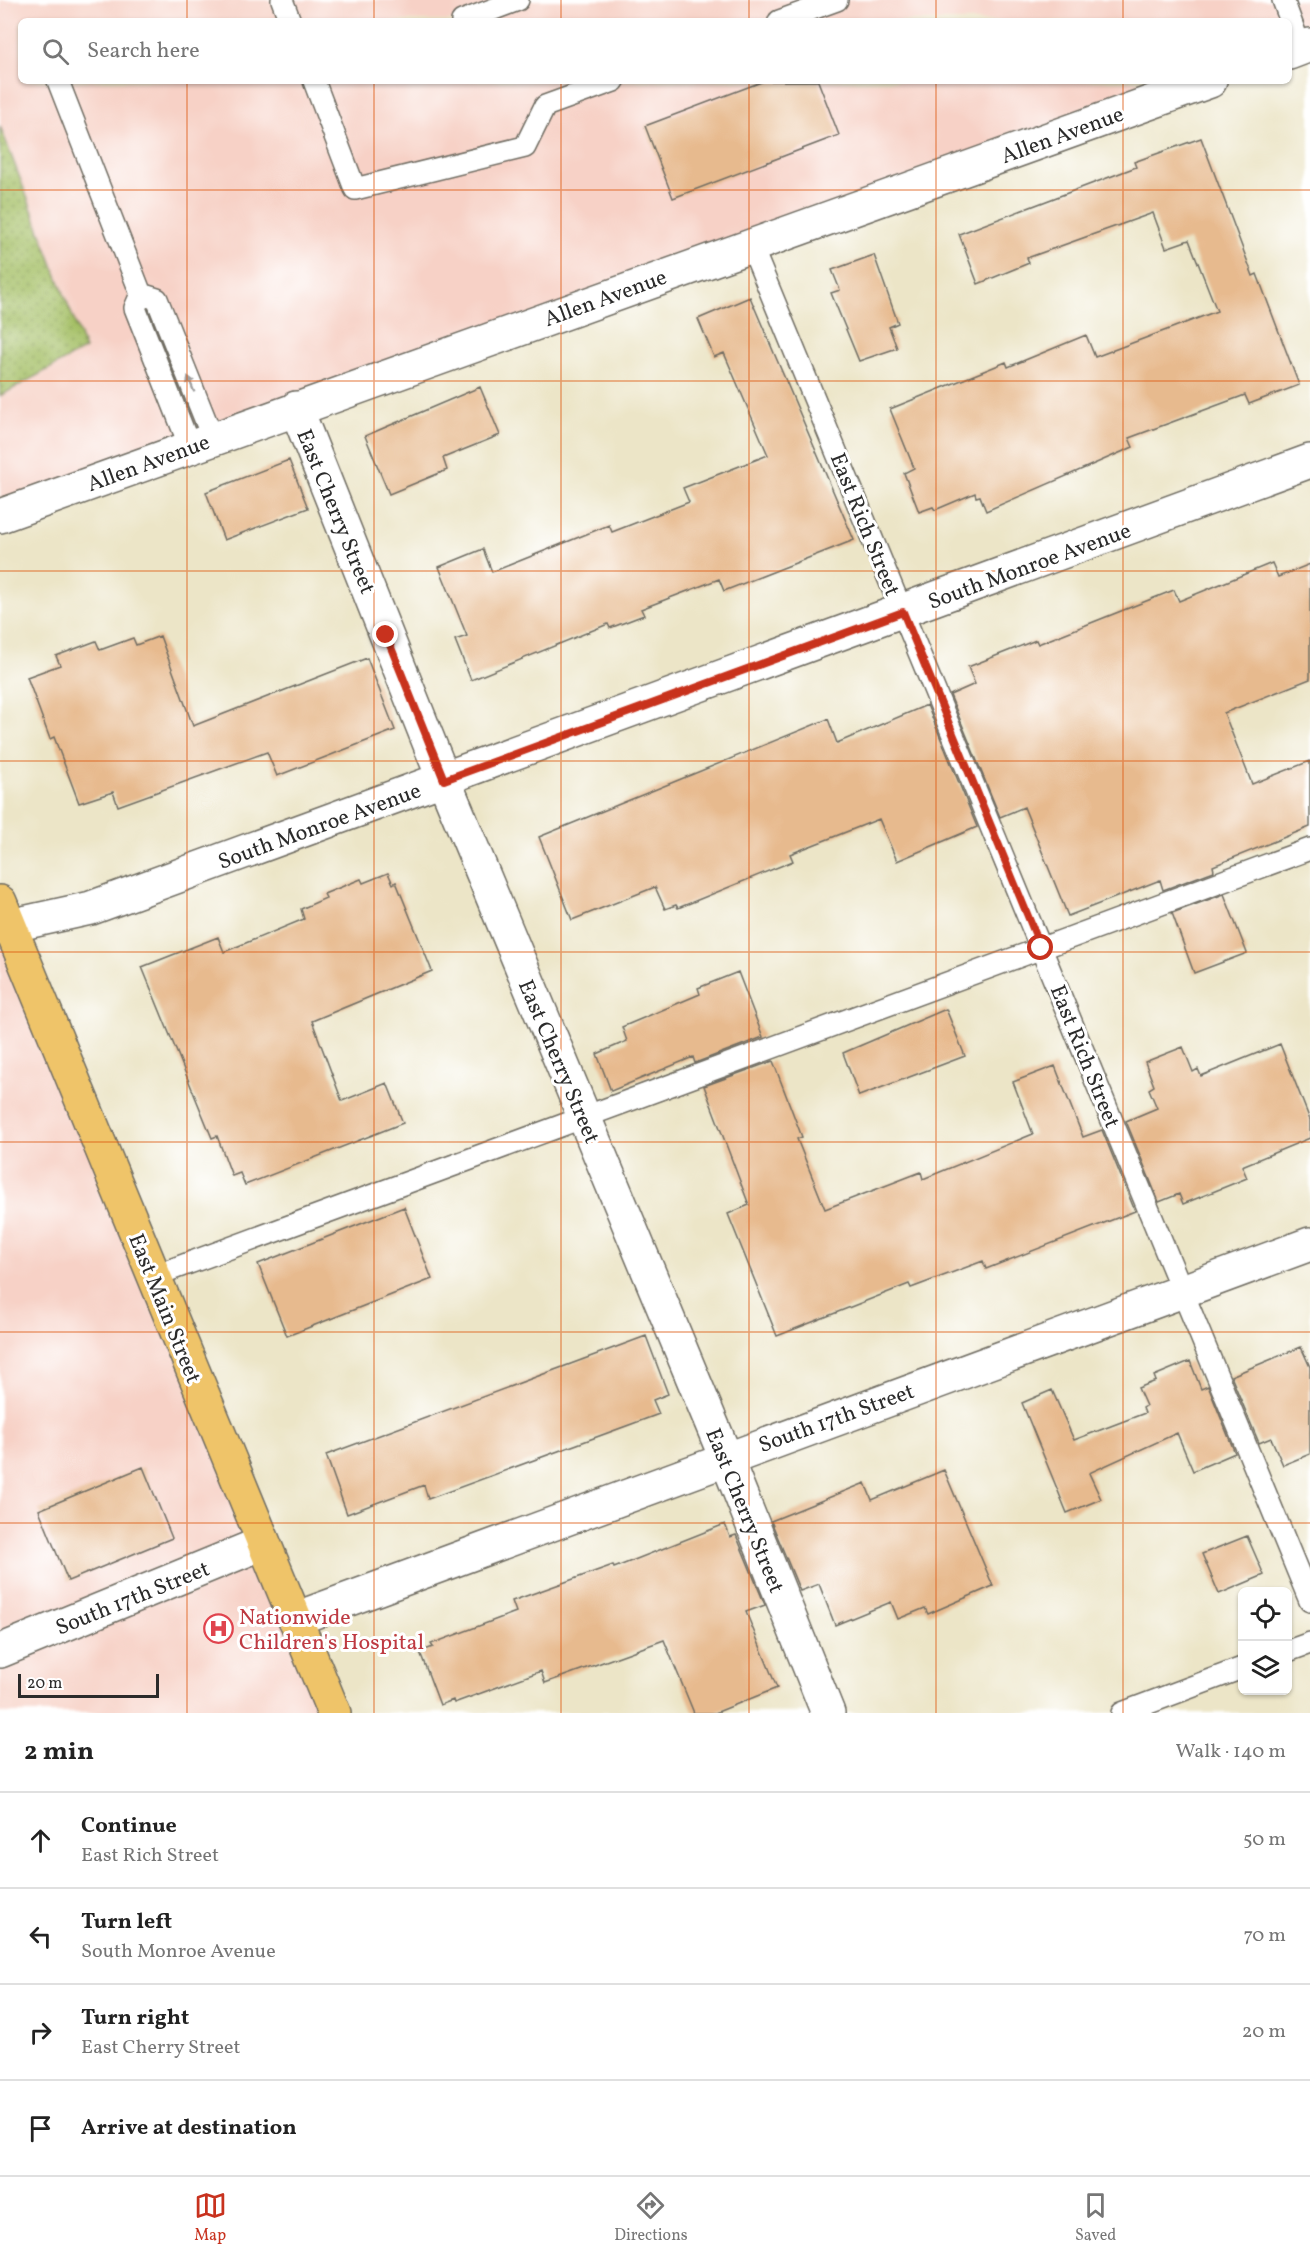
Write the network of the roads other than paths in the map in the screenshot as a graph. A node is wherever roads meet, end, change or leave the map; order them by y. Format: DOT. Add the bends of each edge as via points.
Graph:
graph roads {
  1 [pos="282,0"];
  2 [pos="518,0"];
  3 [pos="837,0"];
  4 [pos="1283,0"];
  5 [pos="289,18"];
  6 [pos="470,18"];
  7 [pos="787,18"];
  8 [pos="1289,18"];
  9 [pos="1292,26"];
  10 [pos="1300,49"];
  11 [pos="59,84"];
  12 [pos="315,84"];
  13 [pos="606,84"];
  14 [pos="1202,84"];
  15 [pos="751,245"];
  16 [pos="296,408"];
  17 [pos="201,443"];
  18 [pos="1310,461"];
  19 [pos="0,516"];
  20 [pos="903,612"];
  21 [pos="444,780"];
  22 [pos="1310,849"];
  23 [pos="3,918"];
  24 [pos="1041,948"];
  25 [pos="584,1118"];
  26 [pos="1310,1244"];
  27 [pos="154,1276"];
  28 [pos="1182,1290"];
  29 [pos="726,1458"];
  30 [pos="263,1543"];
  31 [pos="1310,1601"];
  32 [pos="295,1618"];
  33 [pos="1310,1643"];
  34 [pos="1292,1649"];
  35 [pos="0,1651"];
  36 [pos="1238,1670"];
  37 [pos="334,1713"];
  38 [pos="828,1713"];
  39 [pos="1122,1713"];
  1 -- 5 [label="lane"];
  2 -- 6 [label="lane"];
  3 -- 7 [label="lane"];
  4 -- 8 [label="lane"];
  9 -- 10 [label="lane"];
  11 -- 17 [label="lane" via="141,294 157,298"];
  12 -- 13 [label="lane" via="355,189 525,147 545,106"];
  14 -- 15 [label="street, Allen Avenue"];
  15 -- 16 [label="street, Allen Avenue"];
  15 -- 20 [label="lane, East Rich Street"];
  16 -- 17 [label="street, Allen Avenue"];
  16 -- 21 [label="street, East Cherry Street"];
  17 -- 19 [label="street, Allen Avenue"];
  18 -- 20 [label="street, South Monroe Avenue"];
  20 -- 21 [label="street, South Monroe Avenue"];
  20 -- 24 [label="lane, East Rich Street"];
  21 -- 23 [label="street, South Monroe Avenue" via="91,908"];
  21 -- 25 [label="street, East Cherry Street"];
  22 -- 24 [label="lane"];
  23 -- 27 [label="main road, East Main Street"];
  24 -- 25 [label="lane"];
  24 -- 28 [label="lane, East Rich Street"];
  25 -- 27 [label="lane"];
  25 -- 29 [label="street, East Cherry Street"];
  26 -- 28 [label="street, South 17th Street"];
  27 -- 30 [label="main road, East Main Street"];
  28 -- 29 [label="street, South 17th Street"];
  28 -- 31 [label="lane, East Rich Street"];
  29 -- 32 [label="street, South 17th Street"];
  29 -- 38 [label="street, East Cherry Street"];
  30 -- 32 [label="main road, East Main Street"];
  30 -- 35 [label="street, South 17th Street"];
  32 -- 37 [label="main road, East Main Street"];
  33 -- 34 [label="lane"];
  36 -- 39 [label="lane"];
}
